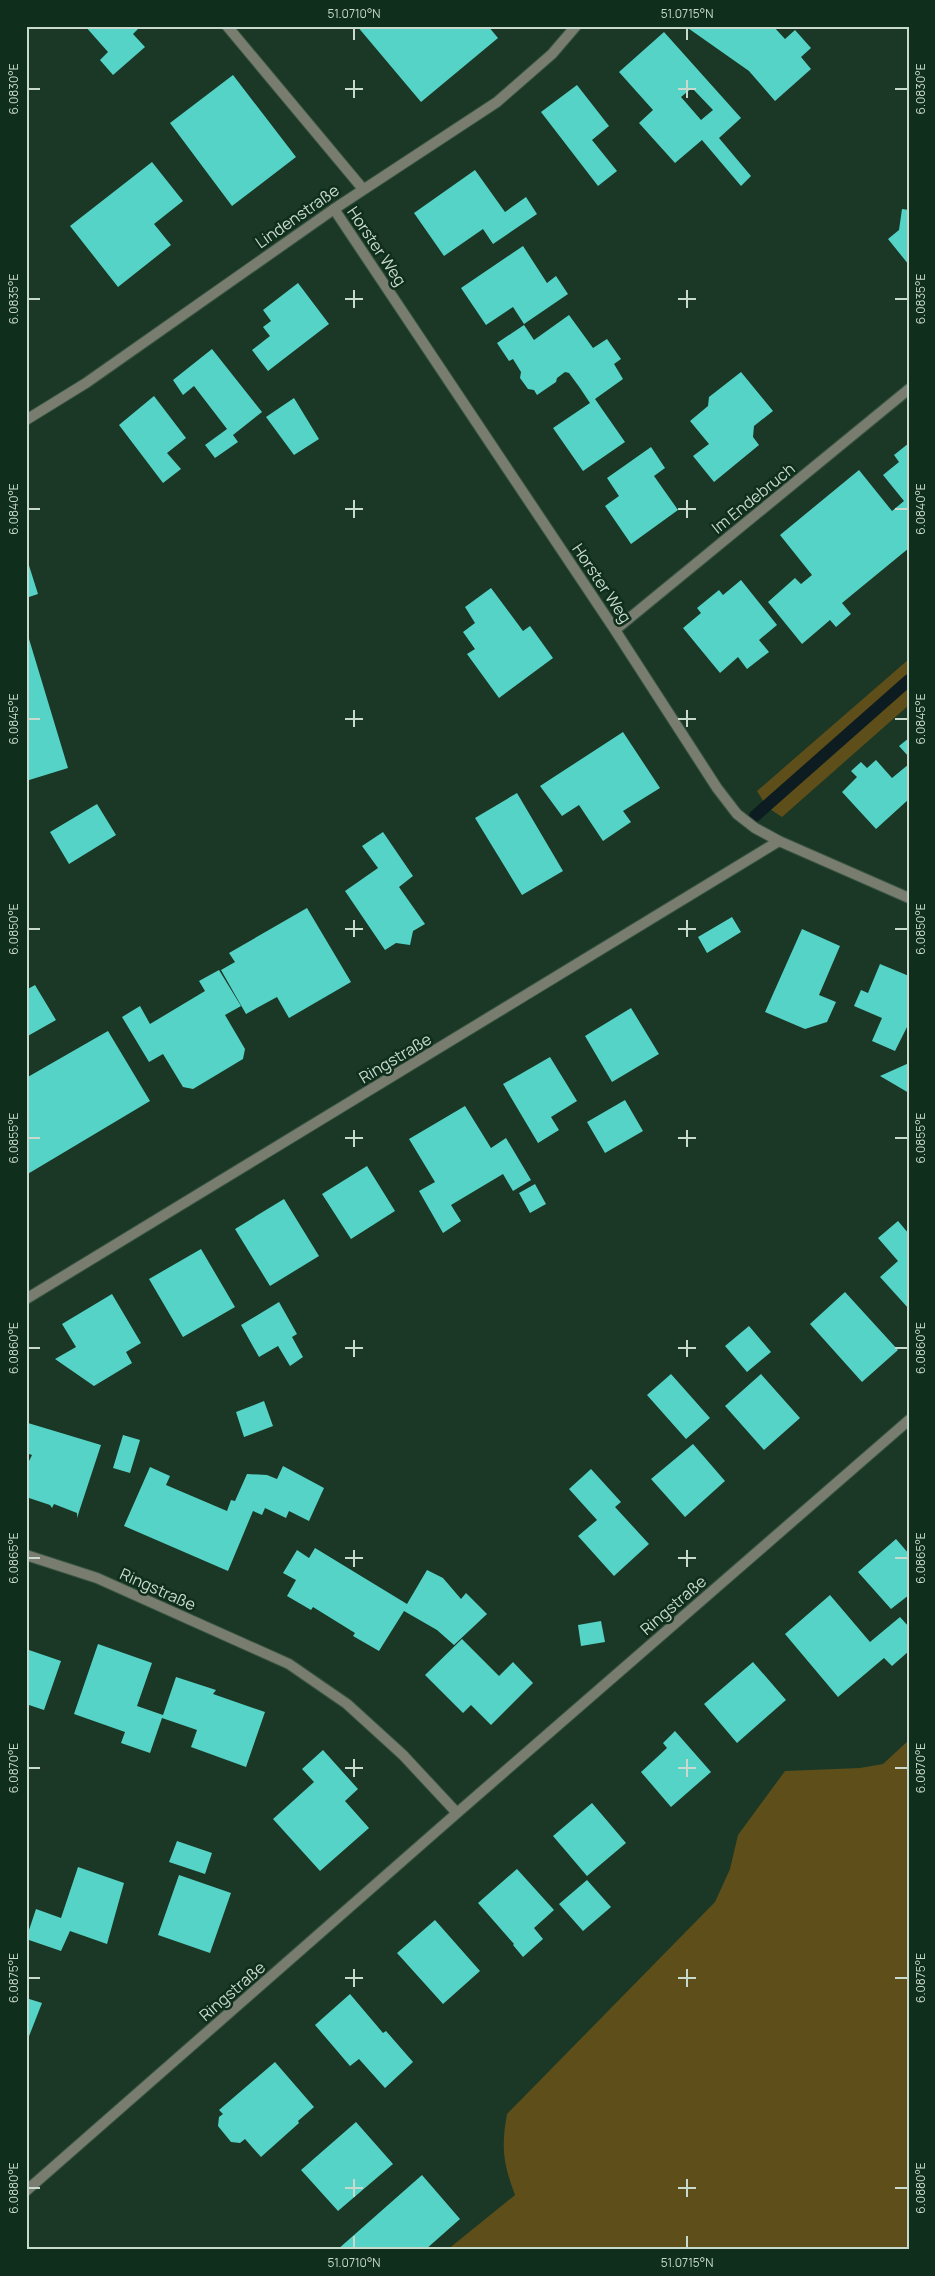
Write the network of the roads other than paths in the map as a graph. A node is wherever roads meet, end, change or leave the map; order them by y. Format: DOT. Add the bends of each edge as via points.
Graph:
graph roads {
  1 [pos="227,26"];
  2 [pos="576,26"];
  3 [pos="363,189"];
  4 [pos="334,209"];
  5 [pos="909,389"];
  6 [pos="26,420"];
  7 [pos="615,630"];
  8 [pos="778,841"];
  9 [pos="909,898"];
  10 [pos="26,1300"];
  11 [pos="909,1420"];
  12 [pos="26,1555"];
  13 [pos="457,1813"];
  14 [pos="26,2191"];
  1 -- 3 [label="street, Horster Weg"];
  2 -- 3 [label="street, Lindenstraße" via="552,54 497,102"];
  3 -- 4 [label="street, Lindenstraße"];
  4 -- 6 [label="street, Lindenstraße" via="86,383"];
  4 -- 7 [label="street, Horster Weg"];
  5 -- 7 [label="street, Im Endebruch"];
  7 -- 8 [label="street, Horster Weg" via="736,814"];
  8 -- 9 [label="street, Horster Weg"];
  8 -- 10 [label="street, Ringstraße"];
  11 -- 13 [label="street, Ringstraße"];
  12 -- 13 [label="street, Ringstraße" via="97,1578 289,1664 347,1704 403,1755"];
  13 -- 14 [label="street, Ringstraße"];
}
